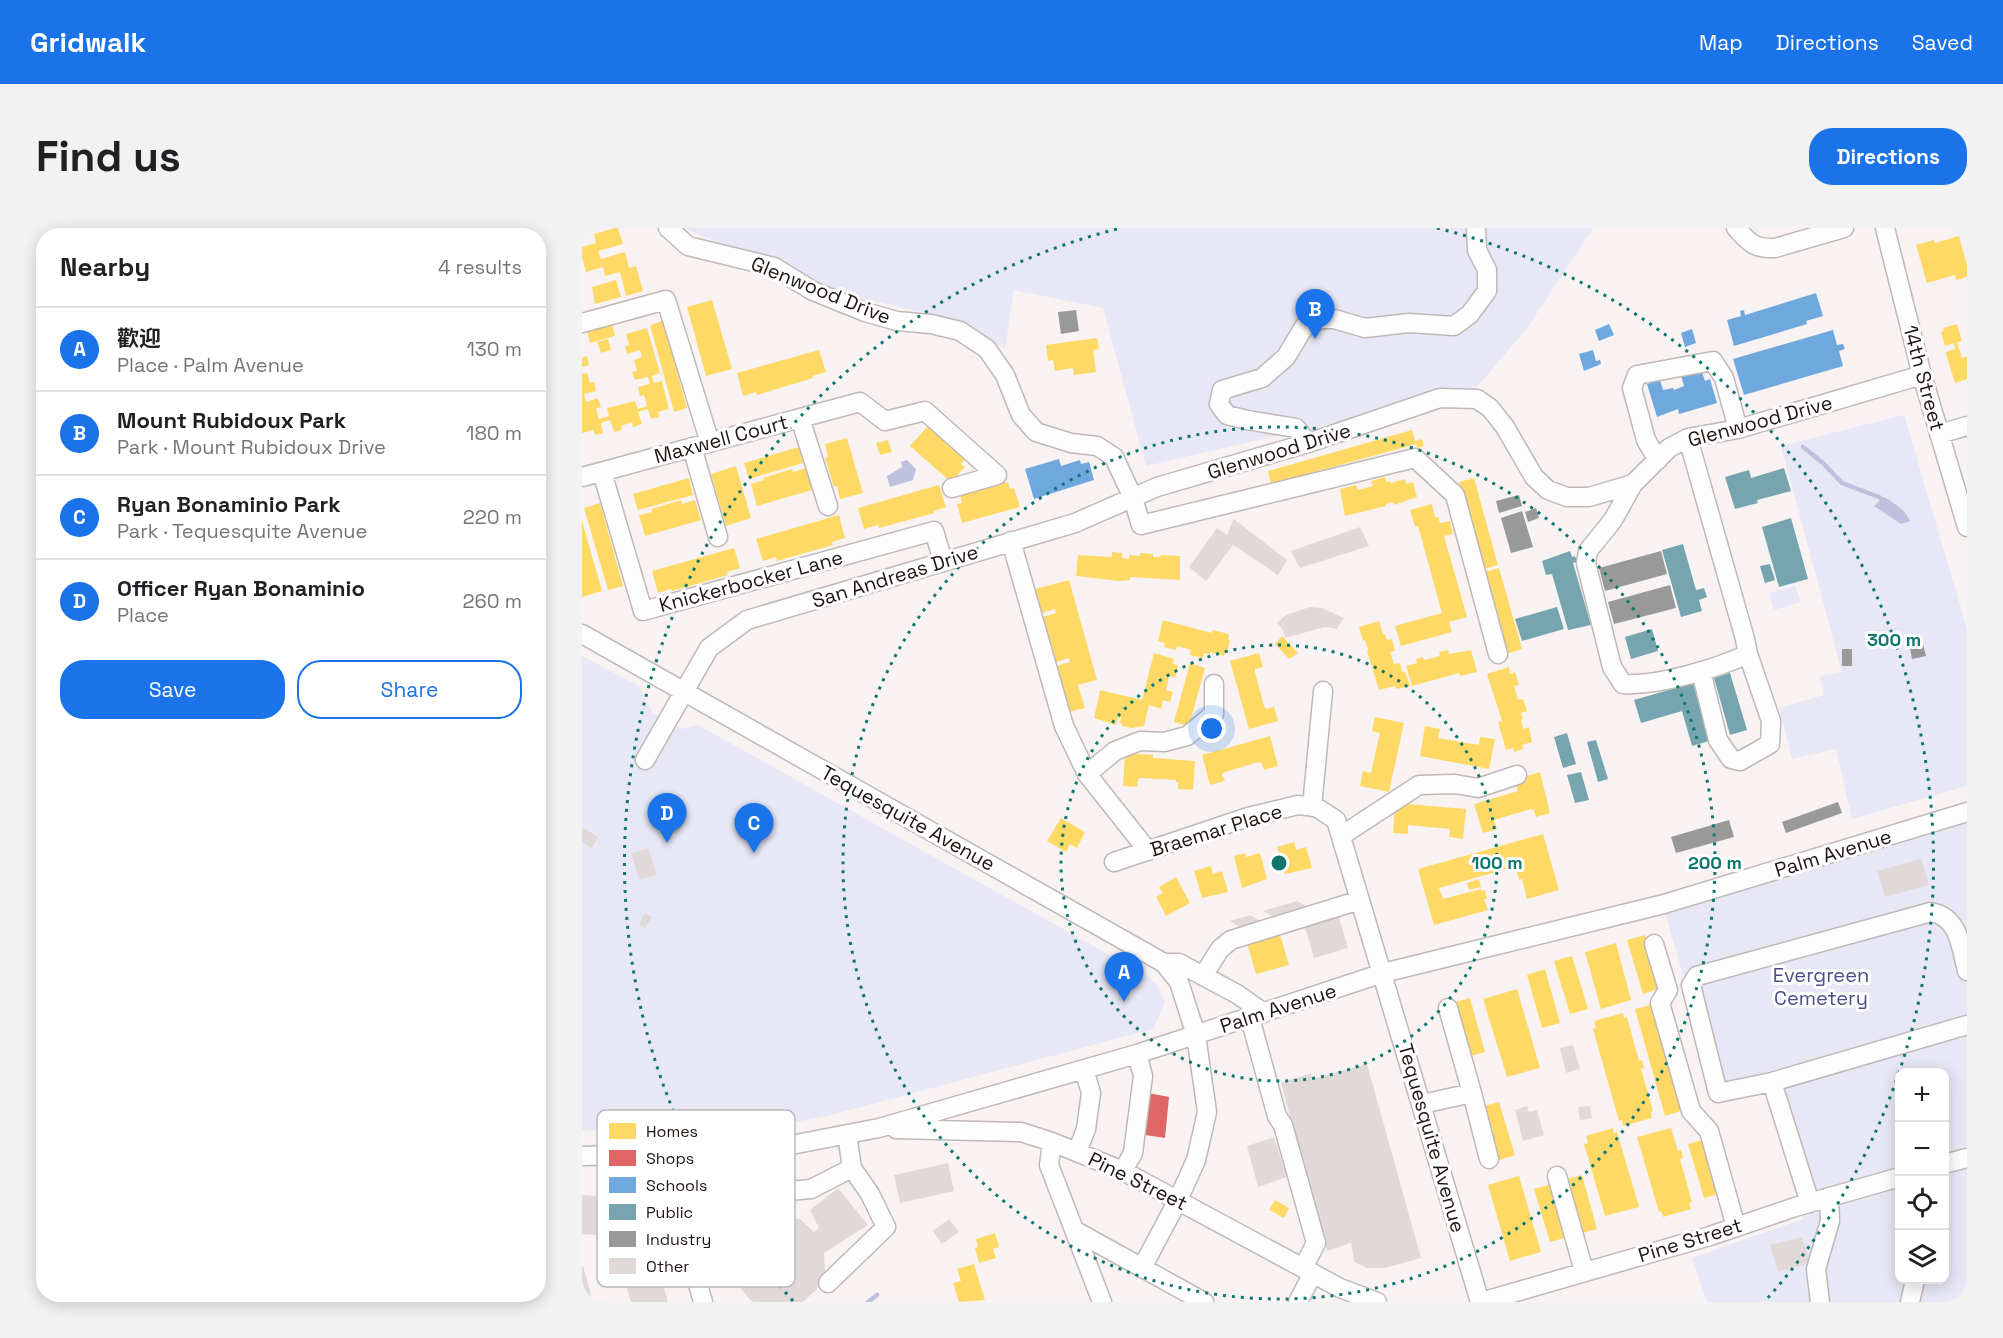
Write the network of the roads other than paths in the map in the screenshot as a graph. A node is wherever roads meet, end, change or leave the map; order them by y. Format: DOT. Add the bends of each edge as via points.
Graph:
graph roads {
  1 [pos="668,228"];
  2 [pos="1476,228"];
  3 [pos="1736,228"];
  4 [pos="1844,228"];
  5 [pos="1885,228"];
  6 [pos="582,323"];
  7 [pos="1922,375"];
  8 [pos="800,418"];
  9 [pos="1967,426"];
  10 [pos="1738,429"];
  11 [pos="1939,434"];
  12 [pos="1688,438"];
  13 [pos="1308,443"];
  14 [pos="701,445"];
  15 [pos="1658,459"];
  16 [pos="602,472"];
  17 [pos="582,477"];
  18 [pos="1633,484"];
  19 [pos="952,488"];
  20 [pos="1133,498"];
  21 [pos="828,506"];
  22 [pos="1967,527"];
  23 [pos="718,537"];
  24 [pos="1011,541"];
  25 [pos="943,561"];
  26 [pos="582,634"];
  27 [pos="1498,654"];
  28 [pos="1748,654"];
  29 [pos="1701,671"];
  30 [pos="1214,684"];
  31 [pos="684,691"];
  32 [pos="1323,691"];
  33 [pos="645,760"];
  34 [pos="1087,774"];
  35 [pos="1517,775"];
  36 [pos="1312,807"];
  37 [pos="1967,812"];
  38 [pos="1341,836"];
  39 [pos="1148,851"];
  40 [pos="1114,862"];
  41 [pos="1360,900"];
  42 [pos="1654,944"];
  43 [pos="1164,963"];
  44 [pos="1967,971"];
  45 [pos="1383,974"];
  46 [pos="1203,976"];
  47 [pos="1448,1008"];
  48 [pos="1257,1016"];
  49 [pos="1967,1025"];
  50 [pos="1196,1035"];
  51 [pos="1137,1054"];
  52 [pos="1084,1069"];
  53 [pos="1772,1082"];
  54 [pos="1472,1093"];
  55 [pos="1422,1104"];
  56 [pos="879,1128"];
  57 [pos="847,1135"];
  58 [pos="1052,1142"];
  59 [pos="795,1145"];
  60 [pos="1077,1152"];
  61 [pos="582,1156"];
  62 [pos="597,1156"];
  63 [pos="1967,1158"];
  64 [pos="1490,1159"];
  65 [pos="1949,1163"];
  66 [pos="852,1168"];
  67 [pos="1124,1171"];
  68 [pos="1557,1176"];
  69 [pos="1895,1178"];
  70 [pos="795,1190"];
  71 [pos="1829,1197"];
  72 [pos="1179,1200"];
  73 [pos="1810,1203"];
  74 [pos="1736,1227"];
  75 [pos="1074,1230"];
  76 [pos="1142,1268"];
  77 [pos="1308,1271"];
  78 [pos="1584,1271"];
  79 [pos="828,1283"];
  80 [pos="1914,1284"];
  81 [pos="699,1287"];
  82 [pos="703,1302"];
  83 [pos="1102,1302"];
  84 [pos="1204,1302"];
  85 [pos="1298,1302"];
  86 [pos="1377,1302"];
  87 [pos="1480,1302"];
  88 [pos="1820,1302"];
  89 [pos="1910,1302"];
  1 -- 20 [label="street, Glenwood Drive" via="688,246 774,267 813,291 865,312 960,331 987,349 1005,375 1021,415 1036,432 1097,446 1114,457"];
  2 -- 13 [label="street" via="1477,250 1487,270 1487,291 1470,314 1454,326 1409,323 1365,328 1321,319 1304,327 1286,357 1262,378 1222,390 1219,404 1227,415 1296,428"];
  3 -- 4 [label="street" via="1755,246 1764,248"];
  5 -- 7 [label="street, 14th Street"];
  6 -- 14 [label="street" via="666,300"];
  7 -- 10 [label="street, Glenwood Drive"];
  7 -- 11 [label="street, 14th Street"];
  8 -- 14 [label="street, Maxwell Court"];
  8 -- 19 [label="street, Maxwell Court" via="860,402 885,421 925,411 998,475"];
  8 -- 21 [label="street"];
  9 -- 11 [label="street"];
  10 -- 12 [label="street, Glenwood Drive"];
  10 -- 15 [label="street" via="1724,378 1713,361 1637,375 1632,388 1646,440"];
  11 -- 22 [label="street, 14th Street"];
  12 -- 15 [label="street, Glenwood Drive"];
  12 -- 28 [label="street"];
  13 -- 18 [label="street, Glenwood Drive" via="1440,398 1477,399 1505,427 1534,477 1548,490 1567,497 1589,497"];
  13 -- 20 [label="street, Glenwood Drive" via="1157,487"];
  14 -- 16 [label="street, Maxwell Court"];
  14 -- 23 [label="street"];
  15 -- 18 [label="street, Glenwood Drive"];
  16 -- 17 [label="street, Maxwell Court"];
  16 -- 25 [label="street, Knickerbocker Lane" via="643,611 934,531"];
  18 -- 29 [label="street" via="1613,520 1588,551 1586,563 1612,667 1623,684 1642,685"];
  20 -- 24 [label="street, San Andreas Drive" via="1075,523"];
  20 -- 27 [label="street" via="1141,525 1415,458 1455,495"];
  24 -- 25 [label="street, San Andreas Drive"];
  24 -- 34 [label="street" via="1064,726"];
  25 -- 31 [label="street, San Andreas Drive" via="747,620 709,648"];
  26 -- 31 [label="street, Tequesquite Avenue"];
  28 -- 29 [label="street"];
  28 -- 29 [label="street" via="1771,721 1770,744 1740,761 1731,759 1718,740"];
  30 -- 34 [label="street" via="1214,714 1187,736 1164,742 1140,741 1115,751"];
  31 -- 33 [label="street, San Andreas Drive"];
  31 -- 43 [label="street, Tequesquite Avenue"];
  32 -- 36 [label="street"];
  34 -- 39 [label="street"];
  35 -- 38 [label="street" via="1478,788 1419,785"];
  36 -- 38 [label="street" via="1336,820"];
  36 -- 39 [label="street, Braemar Place" via="1298,805 1248,817"];
  37 -- 45 [label="street, Palm Avenue" via="1664,904"];
  38 -- 41 [label="street"];
  39 -- 40 [label="street, Braemar Place"];
  41 -- 45 [label="street"];
  41 -- 46 [label="street" via="1231,940 1220,949"];
  42 -- 74 [label="street" via="1668,990 1660,1003 1691,1112 1709,1131"];
  43 -- 46 [label="street" via="1179,963"];
  43 -- 50 [label="street, Tequesquite Avenue" via="1179,982"];
  44 -- 53 [label="street" via="1954,926 1943,914 1931,912 1697,976 1691,985 1718,1093"];
  45 -- 48 [label="street, Palm Avenue"];
  45 -- 55 [label="street, Tequesquite Avenue"];
  46 -- 48 [label="street" via="1237,994"];
  47 -- 54 [label="street"];
  48 -- 50 [label="street, Palm Avenue"];
  48 -- 77 [label="street" via="1275,1111 1286,1135 1316,1243"];
  49 -- 53 [label="street"];
  50 -- 51 [label="street, Palm Avenue"];
  50 -- 72 [label="street, Tequesquite Avenue" via="1207,1112 1196,1160"];
  51 -- 52 [label="street, Palm Avenue"];
  51 -- 67 [label="street" via="1143,1076 1133,1153"];
  52 -- 56 [label="street, Palm Avenue"];
  52 -- 60 [label="street" via="1091,1093 1086,1129"];
  53 -- 73 [label="street"];
  54 -- 55 [label="street"];
  54 -- 64 [label="street"];
  55 -- 87 [label="street, Tequesquite Avenue"];
  56 -- 57 [label="street, Palm Avenue"];
  56 -- 58 [label="street, Pine Street" via="1022,1132"];
  57 -- 59 [label="street, Palm Avenue"];
  57 -- 66 [label="street"];
  58 -- 60 [label="street, Pine Street"];
  58 -- 75 [label="street" via="1049,1166"];
  60 -- 67 [label="street, Pine Street"];
  61 -- 62 [label="street, Palm Avenue"];
  63 -- 65 [label="street"];
  66 -- 70 [label="street" via="811,1189"];
  66 -- 79 [label="street" via="886,1227"];
  67 -- 72 [label="street, Pine Street"];
  68 -- 78 [label="street"];
  69 -- 71 [label="street, Pine Street"];
  71 -- 73 [label="street, Pine Street"];
  71 -- 88 [label="street" via="1830,1221 1816,1269"];
  72 -- 76 [label="street, Tequesquite Avenue"];
  72 -- 77 [label="street, Pine Street"];
  73 -- 74 [label="street, Pine Street"];
  74 -- 78 [label="street, Pine Street"];
  75 -- 76 [label="street"];
  75 -- 83 [label="street"];
  76 -- 84 [label="street"];
  77 -- 85 [label="street"];
  77 -- 86 [label="street, Pine Street"];
  78 -- 87 [label="street, Pine Street"];
  80 -- 89 [label="street"];
  81 -- 82 [label="street"];
}
